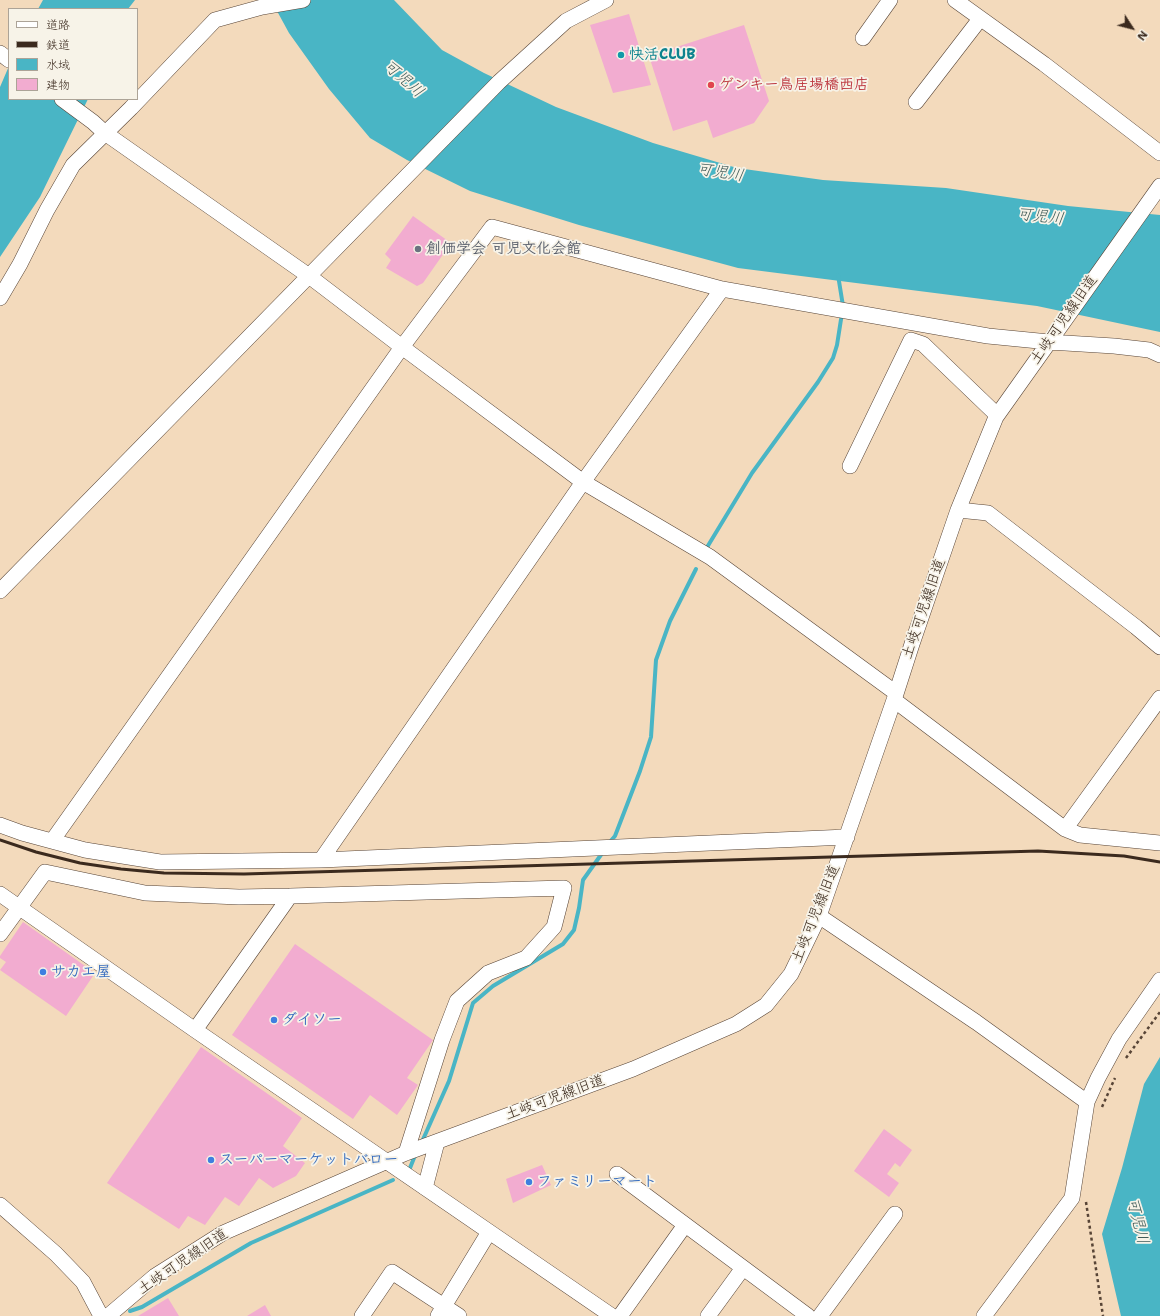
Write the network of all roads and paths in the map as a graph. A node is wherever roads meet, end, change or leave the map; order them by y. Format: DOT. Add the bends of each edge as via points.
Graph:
graph roads {
  1 [pos="303,0"];
  2 [pos="606,0"];
  3 [pos="890,0"];
  4 [pos="955,0"];
  5 [pos="980,19"];
  6 [pos="862,38"];
  7 [pos="63,100"];
  8 [pos="916,102"];
  9 [pos="105,133"];
  10 [pos="1160,154"];
  11 [pos="1160,186"];
  12 [pos="309,276"];
  13 [pos="722,289"];
  14 [pos="0,298"];
  15 [pos="1049,342"];
  16 [pos="402,347"];
  17 [pos="1160,355"];
  18 [pos="997,415"];
  19 [pos="850,466"];
  20 [pos="583,482"];
  21 [pos="958,510"];
  22 [pos="0,591"];
  23 [pos="1160,647"];
  24 [pos="895,697"];
  25 [pos="1160,698"];
  26 [pos="0,825"];
  27 [pos="1065,829"];
  28 [pos="847,837"];
  29 [pos="52,841"];
  30 [pos="1160,843"];
  31 [pos="321,860"];
  32 [pos="0,894"];
  33 [pos="290,896"];
  34 [pos="20,907"];
  35 [pos="819,916"];
  36 [pos="0,934"];
  37 [pos="1160,980"];
  38 [pos="1160,1012"];
  39 [pos="195,1030"];
  40 [pos="1123,1063"];
  41 [pos="1116,1076"];
  42 [pos="1087,1102"];
  43 [pos="1101,1109"];
  44 [pos="433,1143"];
  45 [pos="406,1153"];
  46 [pos="387,1162"];
  47 [pos="617,1174"];
  48 [pos="425,1188"];
  49 [pos="1085,1198"];
  50 [pos="0,1205"];
  51 [pos="895,1214"];
  52 [pos="685,1225"];
  53 [pos="490,1232"];
  54 [pos="743,1268"];
  55 [pos="441,1311"];
  56 [pos="804,1315"];
  57 [pos="101,1316"];
  58 [pos="108,1316"];
  59 [pos="362,1316"];
  60 [pos="460,1316"];
  61 [pos="612,1316"];
  62 [pos="620,1316"];
  63 [pos="708,1316"];
  64 [pos="820,1316"];
  65 [pos="984,1316"];
  66 [pos="1103,1316"];
  1 -- 9 [label="street" via="262,7 215,20"];
  2 -- 12 [label="street" via="566,21 499,82"];
  3 -- 6 [label="street"];
  4 -- 5 [label="street"];
  5 -- 8 [label="street"];
  5 -- 10 [label="street" via="1044,64"];
  7 -- 9 [label="street"];
  9 -- 12 [label="street"];
  9 -- 14 [label="street" via="73,165"];
  11 -- 15 [label="street, 土岐可児線旧道"];
  12 -- 16 [label="street"];
  12 -- 22 [label="street"];
  13 -- 15 [label="street" via="988,336"];
  13 -- 16 [label="street" via="492,228"];
  13 -- 20 [label="street"];
  15 -- 17 [label="street" via="1149,350"];
  15 -- 18 [label="street, 土岐可児線旧道"];
  16 -- 20 [label="street"];
  16 -- 29 [label="street"];
  18 -- 19 [label="street" via="923,344 911,340"];
  18 -- 21 [label="street, 土岐可児線旧道"];
  20 -- 24 [label="street" via="710,557"];
  20 -- 31 [label="street"];
  21 -- 23 [label="street" via="988,513"];
  21 -- 24 [label="street, 土岐可児線旧道"];
  24 -- 27 [label="street"];
  24 -- 28 [label="street, 土岐可児線旧道"];
  25 -- 27 [label="street"];
  26 -- 29 [label="street"];
  27 -- 30 [label="street" via="1080,835"];
  28 -- 31 [label="street"];
  28 -- 35 [label="street, 土岐可児線旧道"];
  29 -- 31 [label="street" via="85,850 160,862"];
  32 -- 34 [label="street"];
  33 -- 34 [label="street" via="145,893 45,872"];
  33 -- 39 [label="street"];
  33 -- 45 [label="street" via="564,888 554,927 526,958 488,973 457,1001"];
  34 -- 36 [label="street"];
  34 -- 39 [label="street"];
  35 -- 42 [label="street" via="976,1022"];
  35 -- 44 [label="street, 土岐可児線旧道" via="791,974 766,1005 736,1024 633,1069"];
  37 -- 42 [label="street" via="1119,1039"];
  38 -- 40 [label="path"];
  39 -- 46 [label="street"];
  41 -- 43 [label="path"];
  42 -- 65 [label="street" via="1072,1198"];
  44 -- 45 [label="street, 土岐可児線旧道"];
  44 -- 48 [label="street"];
  45 -- 46 [label="street, 土岐可児線旧道"];
  46 -- 48 [label="street"];
  46 -- 58 [label="street, 土岐可児線旧道" via="223,1233 156,1276"];
  47 -- 52 [label="street"];
  48 -- 53 [label="street"];
  49 -- 66 [label="path"];
  50 -- 57 [label="street" via="56,1254 83,1282"];
  51 -- 64 [label="street"];
  52 -- 54 [label="street"];
  52 -- 62 [label="street"];
  53 -- 55 [label="street"];
  53 -- 61 [label="street"];
  54 -- 56 [label="street"];
  54 -- 63 [label="street"];
  55 -- 59 [label="street" via="392,1272"];
  55 -- 60 [label="street"];
}
